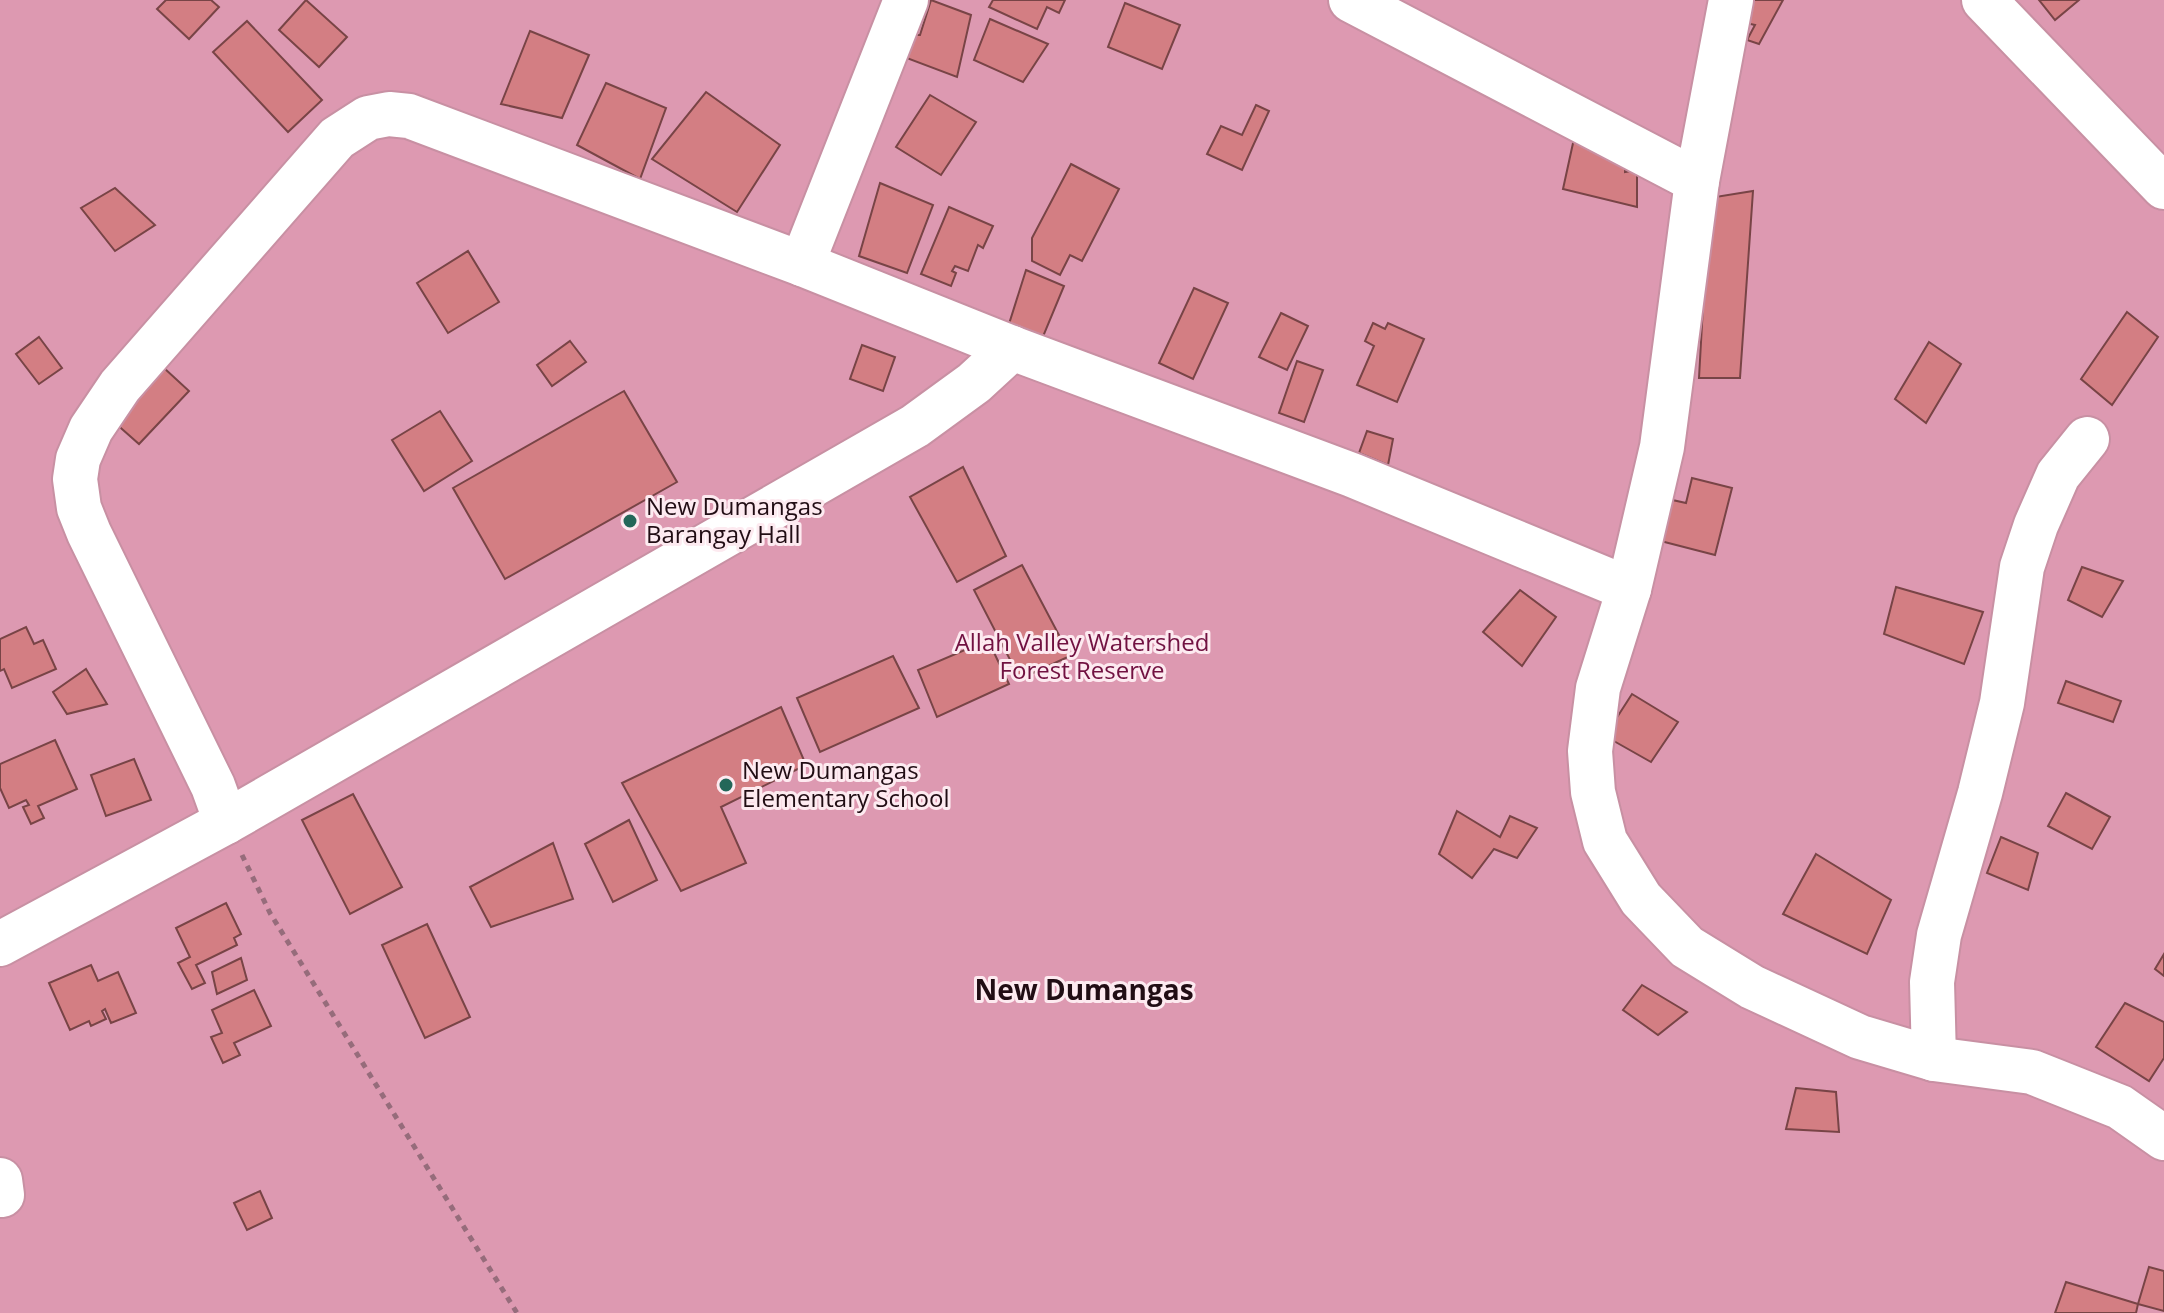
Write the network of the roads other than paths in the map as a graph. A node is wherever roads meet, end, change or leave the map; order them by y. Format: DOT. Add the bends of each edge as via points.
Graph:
graph roads {
  1 [pos="906,0"];
  2 [pos="1351,0"];
  3 [pos="1731,0"];
  4 [pos="1984,0"];
  5 [pos="1697,181"];
  6 [pos="2164,187"];
  7 [pos="802,264"];
  8 [pos="1012,348"];
  9 [pos="2087,439"];
  10 [pos="1629,589"];
  11 [pos="226,822"];
  12 [pos="0,944"];
  13 [pos="1934,1059"];
  14 [pos="2164,1138"];
  1 -- 7 [label="street"];
  2 -- 5 [label="street"];
  3 -- 5 [label="street"];
  4 -- 6 [label="street"];
  5 -- 10 [label="street" via="1662,447"];
  7 -- 8 [label="street"];
  7 -- 11 [label="street" via="409,116 368,118 337,138 120,386 78,459 75,479 84,521"];
  8 -- 10 [label="street" via="1352,475"];
  8 -- 11 [label="street" via="915,426"];
  9 -- 13 [label="street" via="2058,475 2022,567 2002,703 1939,935 1932,982"];
  10 -- 13 [label="street" via="1598,688 1590,751 1605,841 1641,899 1687,947 1752,987 1860,1037"];
  11 -- 12 [label="street"];
  13 -- 14 [label="street" via="2032,1072 2120,1107"];
}
